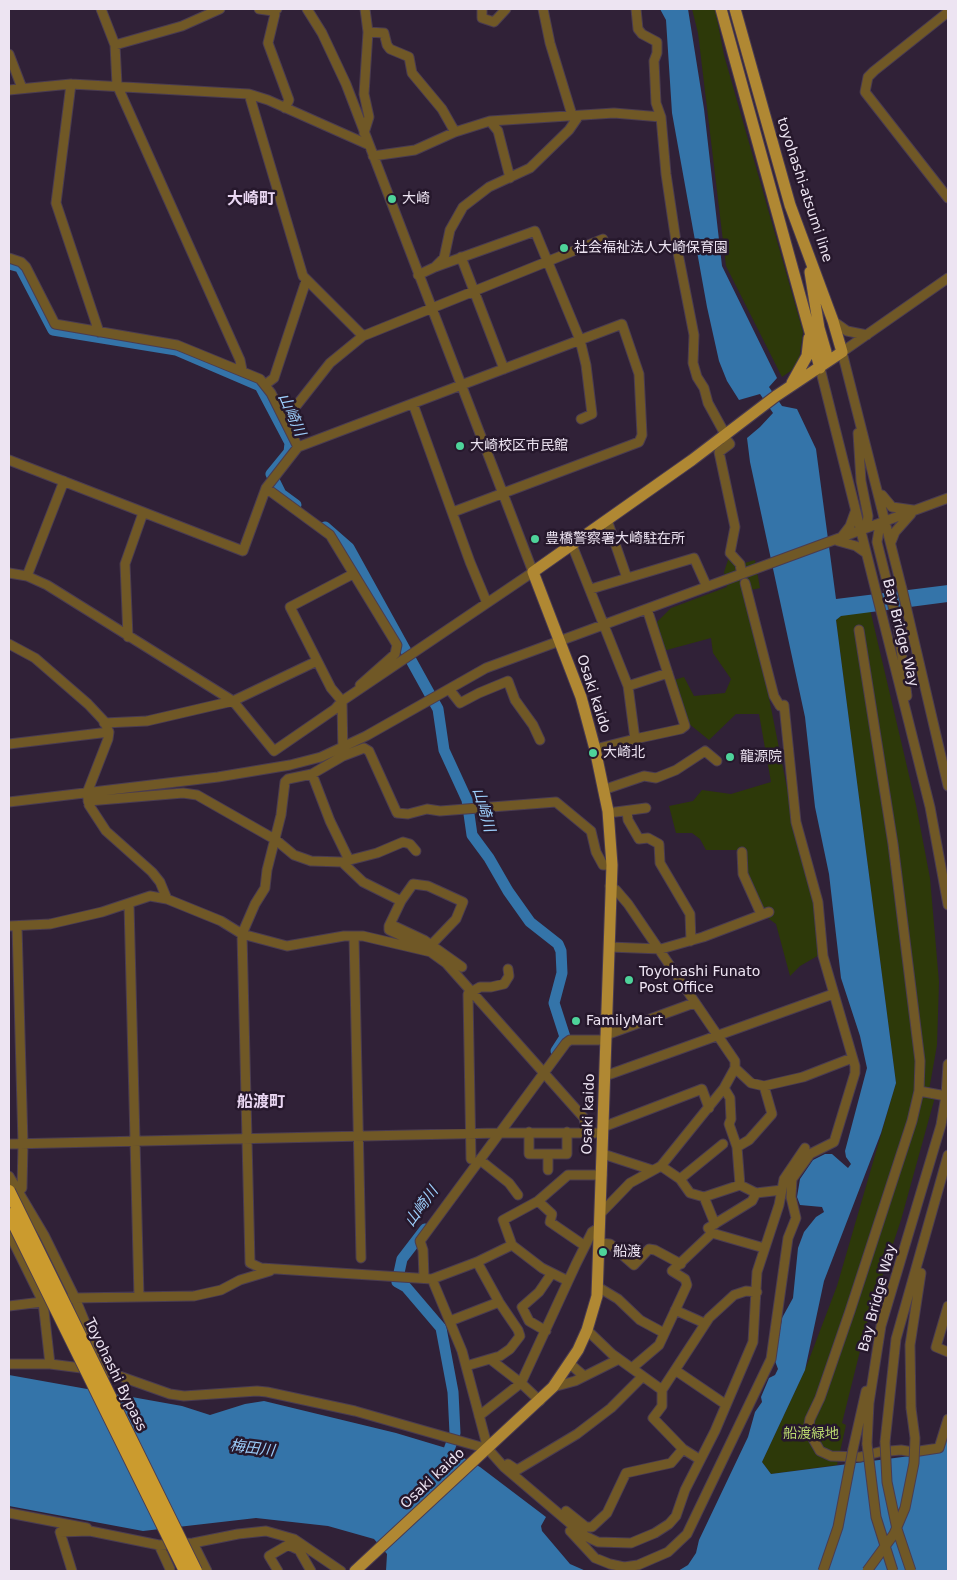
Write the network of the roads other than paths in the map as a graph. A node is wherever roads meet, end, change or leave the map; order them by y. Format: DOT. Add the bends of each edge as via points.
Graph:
graph roads {
  1 [pos="101,9"];
  2 [pos="220,9"];
  3 [pos="259,9"];
  4 [pos="307,9"];
  5 [pos="365,9"];
  6 [pos="482,9"];
  7 [pos="506,9"];
  8 [pos="543,9"];
  9 [pos="636,9"];
  10 [pos="723,9"];
  11 [pos="735,9"];
  12 [pos="275,10"];
  13 [pos="948,12"];
  14 [pos="368,32"];
  15 [pos="115,45"];
  16 [pos="9,54"];
  17 [pos="71,84"];
  18 [pos="117,85"];
  19 [pos="22,88"];
  20 [pos="9,92"];
  21 [pos="249,94"];
  22 [pos="285,108"];
  23 [pos="574,116"];
  24 [pos="661,117"];
  25 [pos="490,121"];
  26 [pos="455,132"];
  27 [pos="364,133"];
  28 [pos="369,146"];
  29 [pos="373,156"];
  30 [pos="510,178"];
  31 [pos="948,198"];
  32 [pos="603,239"];
  33 [pos="807,251"];
  34 [pos="9,258"];
  35 [pos="461,258"];
  36 [pos="547,262"];
  37 [pos="435,267"];
  38 [pos="418,275"];
  39 [pos="948,278"];
  40 [pos="306,281"];
  41 [pos="474,290"];
  42 [pos="431,308"];
  43 [pos="833,321"];
  44 [pos="99,332"];
  45 [pos="810,332"];
  46 [pos="867,334"];
  47 [pos="363,336"];
  48 [pos="580,340"];
  49 [pos="842,352"];
  50 [pos="820,368"];
  51 [pos="504,369"];
  52 [pos="242,370"];
  53 [pos="266,384"];
  54 [pos="461,385"];
  55 [pos="788,388"];
  56 [pos="413,404"];
  57 [pos="857,408"];
  58 [pos="581,419"];
  59 [pos="285,420"];
  60 [pos="724,434"];
  61 [pos="298,447"];
  62 [pos="9,460"];
  63 [pos="64,481"];
  64 [pos="271,482"];
  65 [pos="878,489"];
  66 [pos="502,492"];
  67 [pos="948,498"];
  68 [pos="856,510"];
  69 [pos="915,511"];
  70 [pos="143,512"];
  71 [pos="453,512"];
  72 [pos="607,520"];
  73 [pos="886,521"];
  74 [pos="861,532"];
  75 [pos="834,542"];
  76 [pos="891,543"];
  77 [pos="572,545"];
  78 [pos="866,553"];
  79 [pos="741,570"];
  80 [pos="533,572"];
  81 [pos="9,573"];
  82 [pos="353,574"];
  83 [pos="27,576"];
  84 [pos="627,578"];
  85 [pos="745,583"];
  86 [pos="707,587"];
  87 [pos="591,589"];
  88 [pos="488,603"];
  89 [pos="647,609"];
  90 [pos="604,625"];
  91 [pos="859,630"];
  92 [pos="128,636"];
  93 [pos="559,642"];
  94 [pos="9,644"];
  95 [pos="317,662"];
  96 [pos="668,673"];
  97 [pos="628,686"];
  98 [pos="449,689"];
  99 [pos="233,701"];
  100 [pos="342,701"];
  101 [pos="104,723"];
  102 [pos="909,723"];
  103 [pos="109,732"];
  104 [pos="635,739"];
  105 [pos="540,740"];
  106 [pos="9,744"];
  107 [pos="595,749"];
  108 [pos="343,752"];
  109 [pos="717,761"];
  110 [pos="312,774"];
  111 [pos="948,786"];
  112 [pos="604,790"];
  113 [pos="88,797"];
  114 [pos="9,802"];
  115 [pos="646,808"];
  116 [pos="627,811"];
  117 [pos="608,813"];
  118 [pos="276,840"];
  119 [pos="416,851"];
  120 [pos="742,852"];
  121 [pos="346,861"];
  122 [pos="612,865"];
  123 [pos="610,886"];
  124 [pos="167,899"];
  125 [pos="401,902"];
  126 [pos="129,904"];
  127 [pos="948,905"];
  128 [pos="13,926"];
  129 [pos="242,934"];
  130 [pos="354,936"];
  131 [pos="691,940"];
  132 [pos="609,947"];
  133 [pos="431,948"];
  134 [pos="657,948"];
  135 [pos="462,967"];
  136 [pos="508,969"];
  137 [pos="473,991"];
  138 [pos="833,994"];
  139 [pos="694,1003"];
  140 [pos="716,1035"];
  141 [pos="606,1038"];
  142 [pos="852,1058"];
  143 [pos="948,1064"];
  144 [pos="735,1068"];
  145 [pos="543,1071"];
  146 [pos="605,1076"];
  147 [pos="764,1086"];
  148 [pos="724,1088"];
  149 [pos="919,1091"];
  150 [pos="946,1096"];
  151 [pos="709,1108"];
  152 [pos="603,1130"];
  153 [pos="529,1132"];
  154 [pos="567,1132"];
  155 [pos="586,1132"];
  156 [pos="496,1133"];
  157 [pos="469,1134"];
  158 [pos="359,1136"];
  159 [pos="246,1138"];
  160 [pos="135,1142"];
  161 [pos="9,1144"];
  162 [pos="23,1144"];
  163 [pos="723,1144"];
  164 [pos="737,1147"];
  165 [pos="804,1148"];
  166 [pos="548,1154"];
  167 [pos="603,1154"];
  168 [pos="948,1154"];
  169 [pos="475,1159"];
  170 [pos="662,1166"];
  171 [pos="548,1170"];
  172 [pos="652,1170"];
  173 [pos="602,1175"];
  174 [pos="9,1176"];
  175 [pos="680,1180"];
  176 [pos="740,1185"];
  177 [pos="785,1188"];
  178 [pos="13,1192"];
  179 [pos="756,1193"];
  180 [pos="518,1195"];
  181 [pos="704,1197"];
  182 [pos="538,1201"];
  183 [pos="601,1213"];
  184 [pos="9,1214"];
  185 [pos="933,1214"];
  186 [pos="715,1224"];
  187 [pos="600,1228"];
  188 [pos="9,1233"];
  189 [pos="712,1233"];
  190 [pos="600,1243"];
  191 [pos="512,1245"];
  192 [pos="585,1246"];
  193 [pos="764,1248"];
  194 [pos="361,1258"];
  195 [pos="477,1262"];
  196 [pos="681,1264"];
  197 [pos="280,1269"];
  198 [pos="552,1273"];
  199 [pos="428,1278"];
  200 [pos="568,1281"];
  201 [pos="598,1288"];
  202 [pos="757,1292"];
  203 [pos="139,1297"];
  204 [pos="75,1298"];
  205 [pos="43,1302"];
  206 [pos="499,1302"];
  207 [pos="9,1306"];
  208 [pos="948,1306"];
  209 [pos="675,1310"];
  210 [pos="450,1321"];
  211 [pos="529,1321"];
  212 [pos="704,1323"];
  213 [pos="518,1330"];
  214 [pos="587,1330"];
  215 [pos="546,1331"];
  216 [pos="664,1333"];
  217 [pos="948,1352"];
  218 [pos="876,1356"];
  219 [pos="619,1359"];
  220 [pos="490,1360"];
  221 [pos="9,1364"];
  222 [pos="50,1364"];
  223 [pos="570,1364"];
  224 [pos="466,1366"];
  225 [pos="632,1368"];
  226 [pos="675,1370"];
  227 [pos="105,1371"];
  228 [pos="584,1376"];
  229 [pos="642,1377"];
  230 [pos="521,1383"];
  231 [pos="554,1387"];
  232 [pos="662,1390"];
  233 [pos="540,1401"];
  234 [pos="726,1404"];
  235 [pos="479,1416"];
  236 [pos="948,1419"];
  237 [pos="684,1449"];
  238 [pos="489,1451"];
  239 [pos="699,1460"];
  240 [pos="548,1502"];
  241 [pos="9,1513"];
  242 [pos="90,1531"];
  243 [pos="570,1531"];
  244 [pos="193,1543"];
  245 [pos="159,1546"];
  246 [pos="171,1570"];
  247 [pos="72,1571"];
  248 [pos="160,1571"];
  249 [pos="185,1571"];
  250 [pos="196,1571"];
  251 [pos="208,1571"];
  252 [pos="278,1571"];
  253 [pos="311,1571"];
  254 [pos="342,1571"];
  255 [pos="355,1571"];
  256 [pos="823,1571"];
  257 [pos="867,1571"];
  258 [pos="893,1571"];
  259 [pos="911,1571"];
  1 -- 15 [label="street"];
  2 -- 15 [label="street" via="182,26"];
  3 -- 12 [label="street"];
  4 -- 27 [label="street" via="346,84"];
  5 -- 14 [label="street"];
  6 -- 7 [label="street" via="482,18 494,22"];
  8 -- 23 [label="street" via="550,43"];
  9 -- 24 [label="street" via="638,29 657,42 654,61 656,103"];
  10 -- 45 [label="main road"];
  11 -- 33 [label="main road, toyohashi-atsumi line" via="787,196"];
  12 -- 22 [label="street" via="268,44 288,100"];
  13 -- 31 [label="street" via="874,71 868,77 866,92"];
  14 -- 26 [label="street" via="384,32 390,49 408,58 412,73 442,109"];
  14 -- 27 [label="street" via="364,94 370,117"];
  15 -- 18 [label="street"];
  16 -- 19 [label="street"];
  17 -- 18 [label="street"];
  17 -- 19 [label="street"];
  17 -- 44 [label="street" via="56,203"];
  18 -- 21 [label="street"];
  18 -- 52 [label="street"];
  19 -- 20 [label="street"];
  21 -- 22 [label="street"];
  21 -- 40 [label="street"];
  22 -- 28 [label="street"];
  23 -- 24 [label="street" via="614,113"];
  23 -- 25 [label="street"];
  23 -- 30 [label="street" via="569,130 530,168"];
  24 -- 60 [label="street" via="677,248 694,335 693,363"];
  25 -- 26 [label="street"];
  25 -- 30 [label="street" via="498,131"];
  26 -- 29 [label="street" via="415,150"];
  27 -- 28 [label="street"];
  28 -- 29 [label="street"];
  29 -- 38 [label="street"];
  30 -- 37 [label="street" via="489,187 463,207 450,230 444,258"];
  32 -- 36 [label="street"];
  33 -- 43 [label="main road, toyohashi-atsumi line"];
  33 -- 50 [label="main road" via="826,352"];
  34 -- 44 [label="street" via="26,267 55,324"];
  35 -- 36 [label="street" via="535,231"];
  35 -- 37 [label="street"];
  35 -- 41 [label="street"];
  36 -- 41 [label="street"];
  36 -- 48 [label="street"];
  37 -- 38 [label="street"];
  38 -- 42 [label="street"];
  39 -- 46 [label="street"];
  40 -- 47 [label="street"];
  40 -- 53 [label="street" via="274,378"];
  41 -- 42 [label="street"];
  41 -- 51 [label="street"];
  42 -- 47 [label="street"];
  42 -- 54 [label="street"];
  43 -- 46 [label="street" via="847,331"];
  43 -- 49 [label="main road, toyohashi-atsumi line"];
  44 -- 52 [label="street" via="177,345"];
  45 -- 50 [label="main road"];
  45 -- 55 [label="main road" via="807,356 800,373"];
  46 -- 49 [label="street"];
  47 -- 59 [label="street" via="330,363"];
  48 -- 51 [label="street"];
  48 -- 58 [label="street" via="592,414"];
  48 -- 66 [label="street" via="622,324 639,374 642,435 639,442"];
  49 -- 50 [label="main road"];
  49 -- 57 [label="street, Bay Bridge Way"];
  50 -- 55 [label="main road"];
  50 -- 68 [label="street, Bay Bridge Way"];
  51 -- 54 [label="street"];
  52 -- 53 [label="street"];
  53 -- 59 [label="street"];
  54 -- 56 [label="street"];
  54 -- 66 [label="street"];
  55 -- 60 [label="main road"];
  56 -- 61 [label="street"];
  56 -- 71 [label="street"];
  57 -- 65 [label="street, Bay Bridge Way"];
  57 -- 74 [label="street" via="861,481 868,516"];
  59 -- 61 [label="street"];
  60 -- 72 [label="main road"];
  60 -- 79 [label="street" via="730,444 719,452 735,527 730,553"];
  61 -- 64 [label="street"];
  62 -- 63 [label="street"];
  63 -- 70 [label="street"];
  63 -- 83 [label="street"];
  64 -- 70 [label="street" via="243,552"];
  64 -- 82 [label="street" via="330,535"];
  65 -- 69 [label="street" via="892,507"];
  65 -- 73 [label="street, Bay Bridge Way"];
  66 -- 71 [label="street"];
  66 -- 80 [label="street"];
  67 -- 69 [label="street"];
  68 -- 74 [label="street, Bay Bridge Way"];
  68 -- 75 [label="street" via="850,526"];
  69 -- 73 [label="street"];
  69 -- 76 [label="street" via="894,532"];
  70 -- 92 [label="street" via="124,564"];
  71 -- 88 [label="street"];
  72 -- 77 [label="main road"];
  72 -- 84 [label="street"];
  73 -- 74 [label="street"];
  73 -- 76 [label="street, Bay Bridge Way"];
  73 -- 102 [label="street" via="879,530 877,542 900,637"];
  74 -- 75 [label="street"];
  74 -- 78 [label="street, Bay Bridge Way"];
  75 -- 78 [label="street" via="856,546"];
  75 -- 86 [label="street"];
  76 -- 111 [label="street, Bay Bridge Way"];
  77 -- 80 [label="main road"];
  77 -- 87 [label="street"];
  78 -- 102 [label="street, Bay Bridge Way"];
  80 -- 88 [label="street"];
  80 -- 93 [label="main road, Osaki kaido"];
  81 -- 83 [label="street"];
  82 -- 95 [label="street" via="290,607"];
  82 -- 100 [label="street" via="397,645 395,654"];
  83 -- 92 [label="street"];
  84 -- 86 [label="street" via="694,558"];
  84 -- 87 [label="street"];
  85 -- 138 [label="street" via="774,696 780,706 784,705 796,822 818,902 823,956"];
  86 -- 89 [label="street"];
  87 -- 90 [label="street"];
  88 -- 100 [label="street"];
  89 -- 90 [label="street"];
  89 -- 96 [label="street"];
  90 -- 93 [label="street"];
  90 -- 97 [label="street"];
  91 -- 149 [label="street" via="893,844 920,1061"];
  92 -- 99 [label="street"];
  93 -- 98 [label="street" via="486,668"];
  93 -- 107 [label="main road, Osaki kaido" via="581,698"];
  94 -- 101 [label="street" via="35,658 88,704"];
  95 -- 99 [label="street"];
  95 -- 100 [label="street"];
  96 -- 97 [label="street"];
  96 -- 104 [label="street" via="685,726"];
  97 -- 104 [label="street"];
  98 -- 105 [label="street" via="460,703 508,681 514,700"];
  98 -- 108 [label="street"];
  99 -- 100 [label="street" via="274,751"];
  99 -- 101 [label="street" via="147,721"];
  100 -- 108 [label="street"];
  101 -- 103 [label="street"];
  102 -- 127 [label="street, Bay Bridge Way" via="930,807"];
  103 -- 106 [label="street"];
  103 -- 113 [label="street"];
  104 -- 107 [label="street"];
  107 -- 112 [label="main road, Osaki kaido"];
  108 -- 110 [label="street"];
  108 -- 113 [label="street" via="290,765"];
  108 -- 122 [label="street" via="364,748 369,751 397,813 556,802 591,831 603,866"];
  109 -- 112 [label="street" via="706,751 656,778 644,776"];
  110 -- 118 [label="street" via="285,782"];
  110 -- 121 [label="street"];
  112 -- 117 [label="main road, Osaki kaido"];
  113 -- 114 [label="street"];
  113 -- 118 [label="street" via="190,793 205,798"];
  113 -- 124 [label="street" via="106,831 152,872"];
  115 -- 116 [label="street"];
  116 -- 117 [label="street"];
  116 -- 131 [label="street" via="628,820 639,839 648,838 659,844 660,863 690,914"];
  117 -- 122 [label="main road, Osaki kaido"];
  118 -- 121 [label="street" via="302,860"];
  118 -- 129 [label="street" via="265,888"];
  119 -- 121 [label="street" via="403,842"];
  120 -- 131 [label="street" via="743,874 765,913"];
  121 -- 125 [label="street" via="369,886"];
  122 -- 123 [label="main road, Osaki kaido"];
  123 -- 132 [label="main road, Osaki kaido"];
  123 -- 134 [label="street" via="628,904"];
  124 -- 126 [label="street" via="150,896"];
  124 -- 129 [label="street" via="221,921"];
  125 -- 133 [label="street" via="389,930"];
  125 -- 133 [label="street" via="413,884 428,886 463,902 456,919"];
  126 -- 128 [label="street" via="50,924"];
  126 -- 160 [label="street"];
  128 -- 162 [label="street"];
  129 -- 130 [label="street" via="290,946"];
  129 -- 159 [label="street"];
  130 -- 133 [label="street"];
  130 -- 158 [label="street"];
  131 -- 134 [label="street"];
  132 -- 134 [label="street"];
  132 -- 141 [label="main road, Osaki kaido"];
  133 -- 135 [label="street"];
  133 -- 137 [label="street"];
  134 -- 139 [label="street"];
  136 -- 137 [label="street" via="509,976 504,984"];
  137 -- 145 [label="street"];
  137 -- 157 [label="street" via="468,994"];
  138 -- 140 [label="street"];
  138 -- 142 [label="street"];
  139 -- 140 [label="street"];
  139 -- 141 [label="street"];
  140 -- 144 [label="street" via="734,1061"];
  140 -- 146 [label="street"];
  141 -- 145 [label="street" via="570,1040"];
  141 -- 146 [label="main road, Osaki kaido"];
  142 -- 147 [label="street" via="803,1077"];
  142 -- 177 [label="street" via="855,1073 834,1142 810,1154"];
  143 -- 150 [label="street, Bay Bridge Way"];
  144 -- 147 [label="street" via="751,1082"];
  144 -- 148 [label="street"];
  145 -- 155 [label="street" via="584,1118"];
  145 -- 156 [label="street"];
  146 -- 152 [label="main road, Osaki kaido"];
  147 -- 164 [label="street" via="772,1114 749,1140"];
  148 -- 151 [label="street"];
  148 -- 164 [label="street" via="730,1098 728,1124"];
  149 -- 150 [label="street"];
  149 -- 236 [label="street" via="850,1311 808,1430 820,1451 831,1456 860,1457 879,1452 938,1448"];
  150 -- 218 [label="street, Bay Bridge Way" via="930,1166 881,1326"];
  151 -- 152 [label="street" via="702,1089"];
  151 -- 170 [label="street"];
  152 -- 155 [label="street"];
  152 -- 167 [label="main road, Osaki kaido"];
  153 -- 154 [label="street"];
  153 -- 156 [label="street"];
  153 -- 166 [label="street" via="529,1154"];
  154 -- 155 [label="street"];
  154 -- 166 [label="street" via="568,1154"];
  156 -- 157 [label="street"];
  156 -- 169 [label="street"];
  157 -- 158 [label="street"];
  157 -- 169 [label="street"];
  158 -- 159 [label="street"];
  158 -- 194 [label="street"];
  159 -- 160 [label="street"];
  159 -- 197 [label="street" via="249,1259 255,1267"];
  160 -- 162 [label="street"];
  160 -- 203 [label="street"];
  161 -- 162 [label="street"];
  162 -- 178 [label="street" via="22,1188"];
  163 -- 175 [label="street"];
  164 -- 176 [label="street"];
  165 -- 177 [label="street" via="784,1179"];
  166 -- 171 [label="street"];
  167 -- 172 [label="street"];
  167 -- 173 [label="main road, Osaki kaido"];
  168 -- 185 [label="street, Bay Bridge Way"];
  169 -- 180 [label="street" via="509,1183"];
  169 -- 199 [label="street" via="420,1241"];
  170 -- 172 [label="street"];
  170 -- 175 [label="street"];
  172 -- 183 [label="street" via="623,1188"];
  173 -- 182 [label="street" via="568,1175"];
  173 -- 183 [label="main road, Osaki kaido"];
  174 -- 178 [label="street"];
  175 -- 181 [label="street" via="690,1193"];
  176 -- 179 [label="street"];
  176 -- 181 [label="street"];
  177 -- 179 [label="street"];
  177 -- 193 [label="street"];
  177 -- 243 [label="street" via="791,1197 796,1218 788,1238 771,1359 687,1534 668,1552 638,1565 624,1566 595,1558"];
  178 -- 204 [label="street" via="44,1235"];
  178 -- 250 [label="highway, Toyohashi Bypass, bridge"];
  179 -- 186 [label="street" via="752,1201"];
  181 -- 186 [label="street"];
  182 -- 191 [label="street" via="504,1218"];
  182 -- 192 [label="street" via="552,1214 550,1222"];
  183 -- 187 [label="main road, Osaki kaido"];
  184 -- 249 [label="highway, Toyohashi Bypass, bridge"];
  185 -- 257 [label="street, bridge" via="911,1329 909,1384 915,1438 914,1463 905,1508 894,1534"];
  185 -- 259 [label="street, Bay Bridge Way, bridge" via="896,1339 885,1442 887,1482 897,1530"];
  186 -- 189 [label="street" via="708,1228"];
  187 -- 190 [label="main road, Osaki kaido"];
  187 -- 192 [label="street" via="592,1232"];
  188 -- 205 [label="street"];
  189 -- 193 [label="street"];
  189 -- 196 [label="street"];
  190 -- 196 [label="street" via="610,1244 634,1265 649,1249"];
  190 -- 201 [label="main road, Osaki kaido"];
  191 -- 195 [label="street"];
  191 -- 198 [label="street"];
  192 -- 200 [label="street"];
  193 -- 202 [label="street" via="757,1272"];
  195 -- 199 [label="street"];
  195 -- 206 [label="street"];
  196 -- 209 [label="street" via="672,1271 685,1279 687,1285"];
  197 -- 199 [label="street"];
  197 -- 203 [label="street" via="255,1275 209,1294"];
  198 -- 200 [label="street"];
  198 -- 211 [label="street" via="522,1308"];
  199 -- 210 [label="street"];
  200 -- 215 [label="street"];
  201 -- 214 [label="main road, Osaki kaido"];
  201 -- 216 [label="street" via="618,1299 640,1320"];
  202 -- 212 [label="street" via="734,1295"];
  202 -- 234 [label="street" via="753,1342"];
  203 -- 204 [label="street"];
  204 -- 205 [label="street"];
  204 -- 227 [label="street"];
  205 -- 207 [label="street"];
  205 -- 222 [label="street"];
  206 -- 210 [label="street"];
  206 -- 213 [label="street"];
  208 -- 217 [label="street" via="936,1347"];
  209 -- 212 [label="street"];
  209 -- 216 [label="street"];
  210 -- 224 [label="street"];
  211 -- 213 [label="street"];
  211 -- 215 [label="street"];
  212 -- 226 [label="street" via="698,1338"];
  213 -- 220 [label="street" via="520,1336 510,1349"];
  214 -- 219 [label="street"];
  214 -- 223 [label="main road, Osaki kaido"];
  215 -- 230 [label="street"];
  216 -- 225 [label="street" via="659,1344"];
  218 -- 256 [label="street, bridge" via="838,1527"];
  218 -- 258 [label="street, Bay Bridge Way, bridge" via="867,1444 876,1517"];
  219 -- 225 [label="street"];
  219 -- 228 [label="street"];
  220 -- 224 [label="street"];
  220 -- 230 [label="street"];
  221 -- 222 [label="street"];
  222 -- 227 [label="street"];
  223 -- 228 [label="street"];
  223 -- 231 [label="main road, Osaki kaido"];
  224 -- 235 [label="street"];
  225 -- 229 [label="street"];
  226 -- 232 [label="street"];
  226 -- 234 [label="street"];
  227 -- 238 [label="street" via="184,1396 267,1392 355,1411"];
  228 -- 231 [label="street"];
  229 -- 232 [label="street"];
  229 -- 238 [label="street" via="594,1422 518,1470"];
  230 -- 233 [label="street"];
  230 -- 235 [label="street"];
  231 -- 233 [label="main road, Osaki kaido"];
  232 -- 237 [label="street" via="662,1406 653,1418"];
  233 -- 238 [label="main road, Osaki kaido"];
  234 -- 239 [label="street"];
  235 -- 238 [label="street"];
  237 -- 239 [label="street"];
  237 -- 240 [label="street" via="671,1463 626,1473 607,1513 592,1527 586,1527"];
  238 -- 240 [label="street"];
  238 -- 255 [label="main road, Osaki kaido"];
  239 -- 240 [label="street" via="676,1516 655,1533 631,1543 610,1544 592,1540"];
  241 -- 242 [label="street"];
  242 -- 245 [label="street"];
  242 -- 247 [label="street" via="60,1532"];
  244 -- 245 [label="street"];
  244 -- 251 [label="street"];
  244 -- 254 [label="street" via="253,1532 274,1533 294,1539"];
  245 -- 246 [label="street"];
  246 -- 248 [label="street"];
  252 -- 253 [label="street" via="269,1556 288,1545 299,1550"];
}
